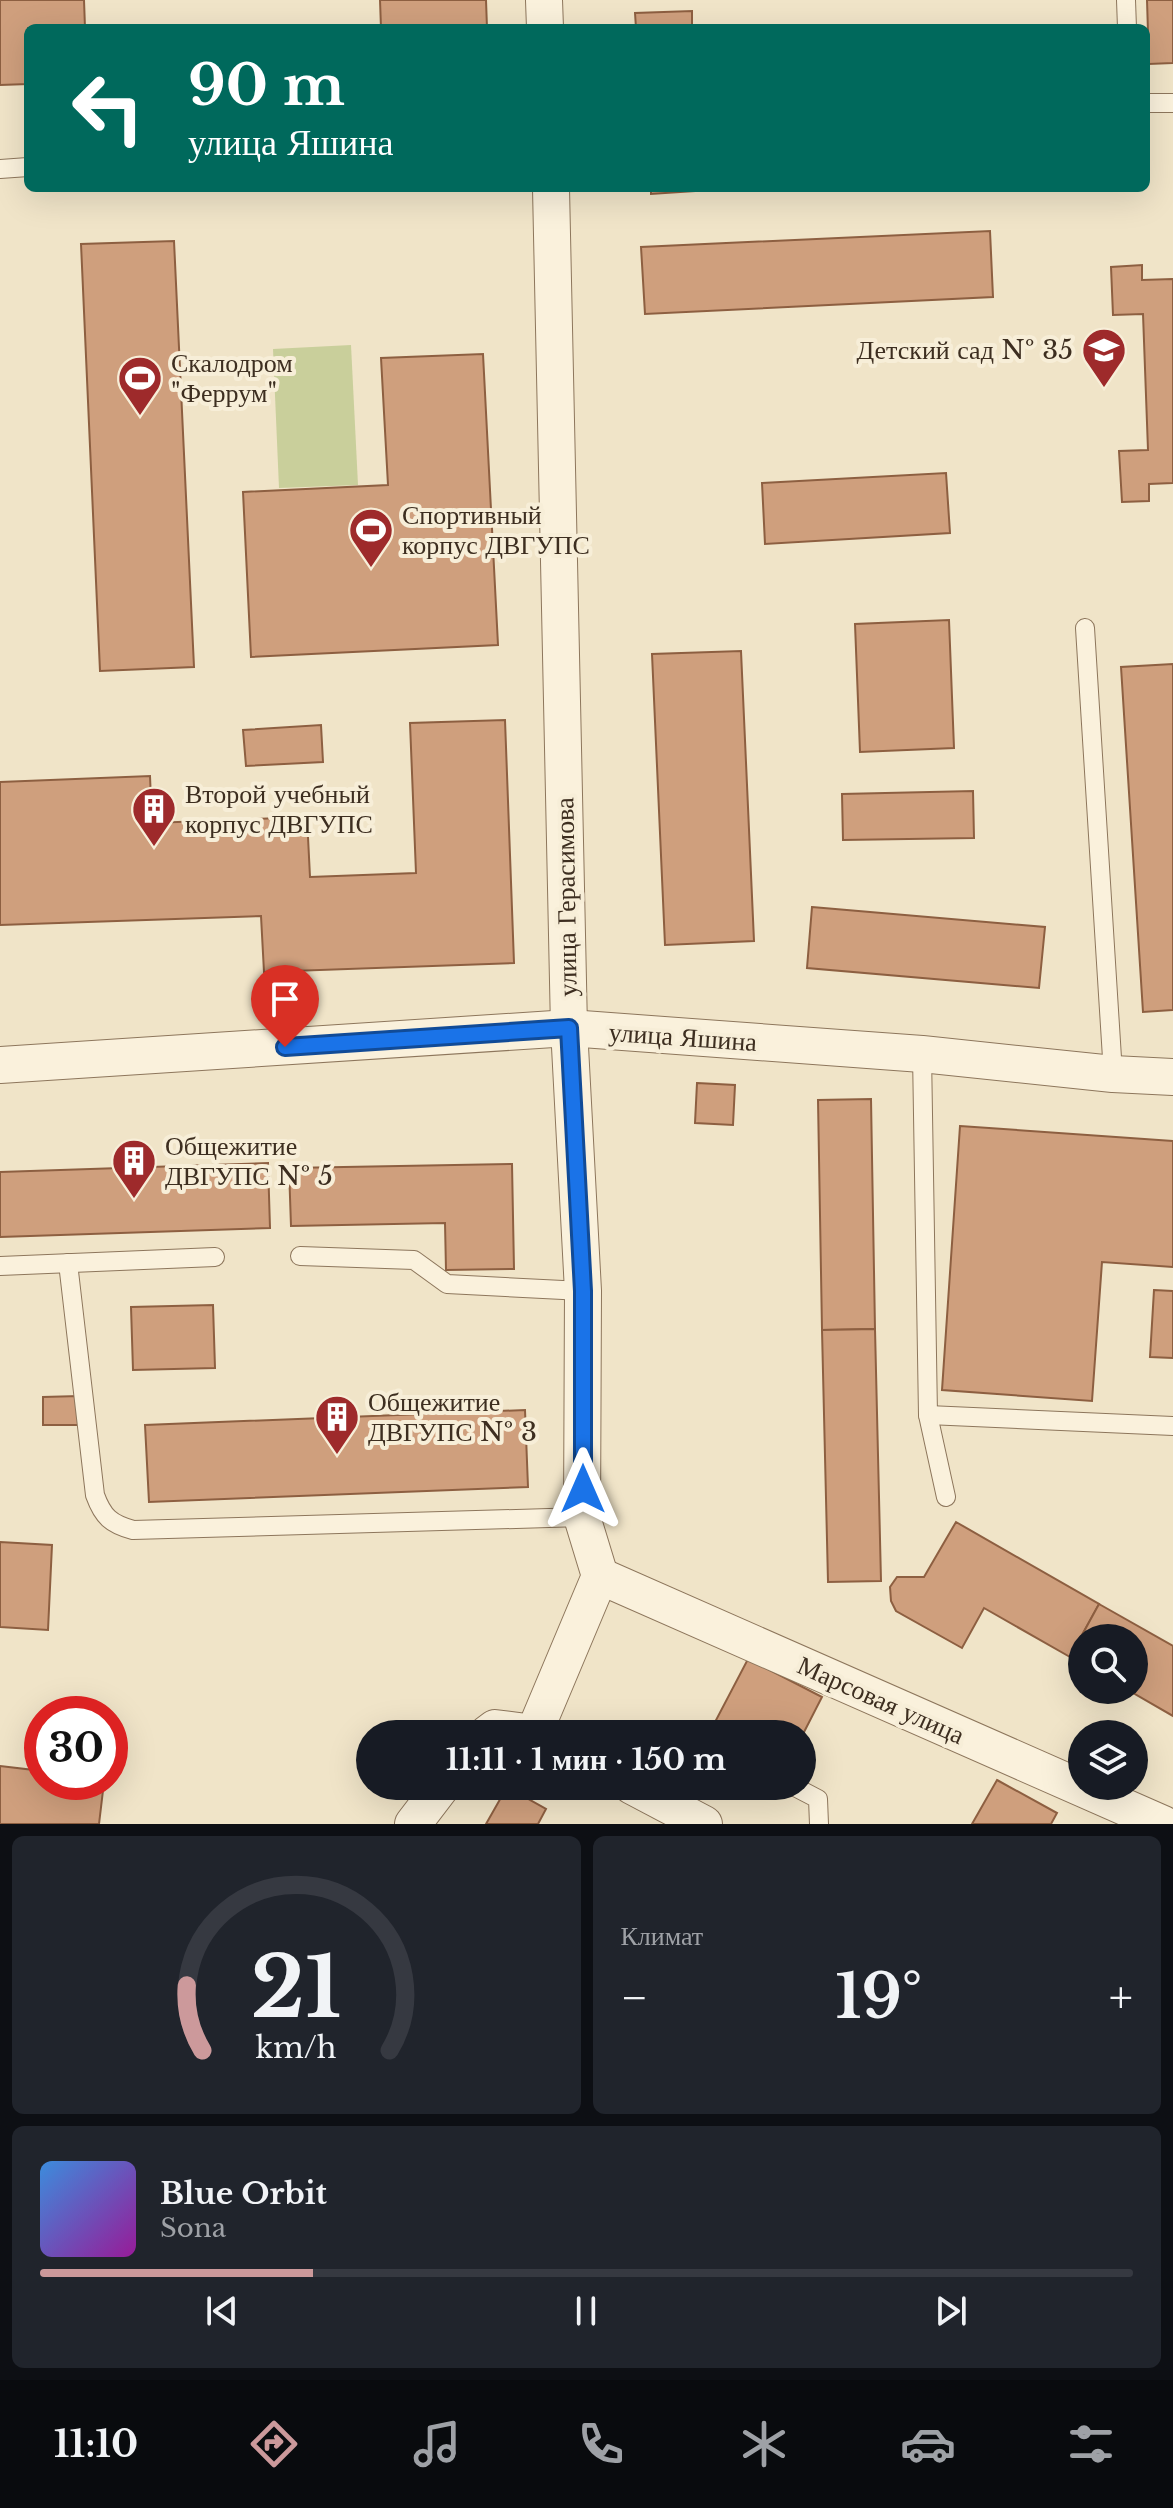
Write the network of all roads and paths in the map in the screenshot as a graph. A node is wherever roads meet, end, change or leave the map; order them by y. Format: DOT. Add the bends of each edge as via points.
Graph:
graph roads {
  1 [pos="544,0"];
  2 [pos="1126,0"];
  3 [pos="545,24"];
  4 [pos="1127,24"];
  5 [pos="1150,103"];
  6 [pos="1173,103"];
  7 [pos="24,167"];
  8 [pos="0,169"];
  9 [pos="551,192"];
  10 [pos="1085,628"];
  11 [pos="569,1028"];
  12 [pos="922,1054"];
  13 [pos="0,1065"];
  14 [pos="1113,1074"];
  15 [pos="1173,1077"];
  16 [pos="300,1256"];
  17 [pos="215,1257"];
  18 [pos="68,1263"];
  19 [pos="0,1266"];
  20 [pos="583,1291"];
  21 [pos="928,1415"];
  22 [pos="1173,1426"];
  23 [pos="946,1497"];
  24 [pos="582,1517"];
  25 [pos="600,1576"];
  26 [pos="540,1720"];
  27 [pos="816,1798"];
  28 [pos="431,1800"];
  29 [pos="659,1800"];
  30 [pos="413,1824"];
  31 [pos="704,1824"];
  32 [pos="819,1824"];
  33 [pos="1163,1824"];
  1 -- 3 [label="street"];
  2 -- 4 [label="lane"];
  5 -- 6 [label="lane"];
  7 -- 8 [label="lane"];
  9 -- 11 [label="street, улица Герасимова"];
  10 -- 14 [label="lane"];
  11 -- 12 [label="street, улица Яшина"];
  11 -- 13 [label="street, улица Яшина"];
  11 -- 20 [label="street, улица Герасимова"];
  12 -- 14 [label="street, улица Яшина"];
  12 -- 21 [label="lane"];
  14 -- 15 [label="street, улица Яшина"];
  16 -- 20 [label="lane" via="414,1260 447,1284"];
  17 -- 18 [label="lane"];
  18 -- 19 [label="lane"];
  18 -- 24 [label="lane" via="95,1495 102,1514 115,1525 133,1530"];
  20 -- 24 [label="street, улица Герасимова"];
  21 -- 22 [label="lane"];
  21 -- 23 [label="lane"];
  24 -- 25 [label="street, улица Герасимова"];
  25 -- 26 [label="street"];
  25 -- 33 [label="street, Марсовая улица"];
  27 -- 32 [label="lane"];
  28 -- 30 [label="street"];
  29 -- 31 [label="street"];
}
